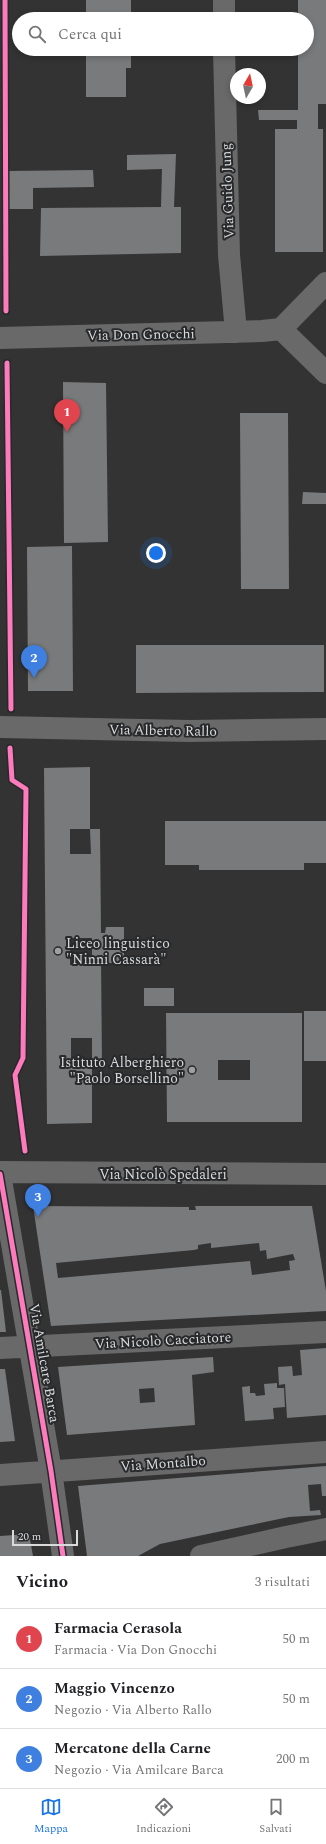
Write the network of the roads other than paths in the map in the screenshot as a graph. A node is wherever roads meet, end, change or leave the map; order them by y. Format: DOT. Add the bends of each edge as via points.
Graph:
graph roads {
  1 [pos="224,0"];
  2 [pos="224,12"];
  3 [pos="224,56"];
  4 [pos="326,283"];
  5 [pos="281,329"];
  6 [pos="236,332"];
  7 [pos="0,338"];
  8 [pos="326,373"];
  9 [pos="0,727"];
  10 [pos="326,729"];
  11 [pos="0,1173"];
  12 [pos="326,1174"];
  13 [pos="326,1332"];
  14 [pos="30,1346"];
  15 [pos="0,1348"];
  16 [pos="326,1452"];
  17 [pos="51,1471"];
  18 [pos="0,1475"];
  19 [pos="326,1529"];
  20 [pos="63,1556"];
  21 [pos="201,1556"];
  1 -- 2 [label="street"];
  3 -- 6 [label="street, Via Guido Jung" via="229,256"];
  4 -- 5 [label="street"];
  5 -- 6 [label="street, Via Don Gnocchi"];
  5 -- 8 [label="street"];
  6 -- 7 [label="street, Via Don Gnocchi"];
  9 -- 10 [label="street, Via Alberto Rallo" via="189,731"];
  11 -- 12 [label="street, Via Nicolò Spedaleri"];
  11 -- 14 [label="street, Via Amilcare Barca"];
  13 -- 14 [label="street, Via Nicolò Cacciatore"];
  14 -- 15 [label="street, Via Nicolò Cacciatore"];
  14 -- 17 [label="street, Via Amilcare Barca"];
  16 -- 17 [label="street, Via Montalbo"];
  17 -- 18 [label="street, Via Montalbo"];
  17 -- 20 [label="street, Via Amilcare Barca"];
  19 -- 21 [label="street"];
}
